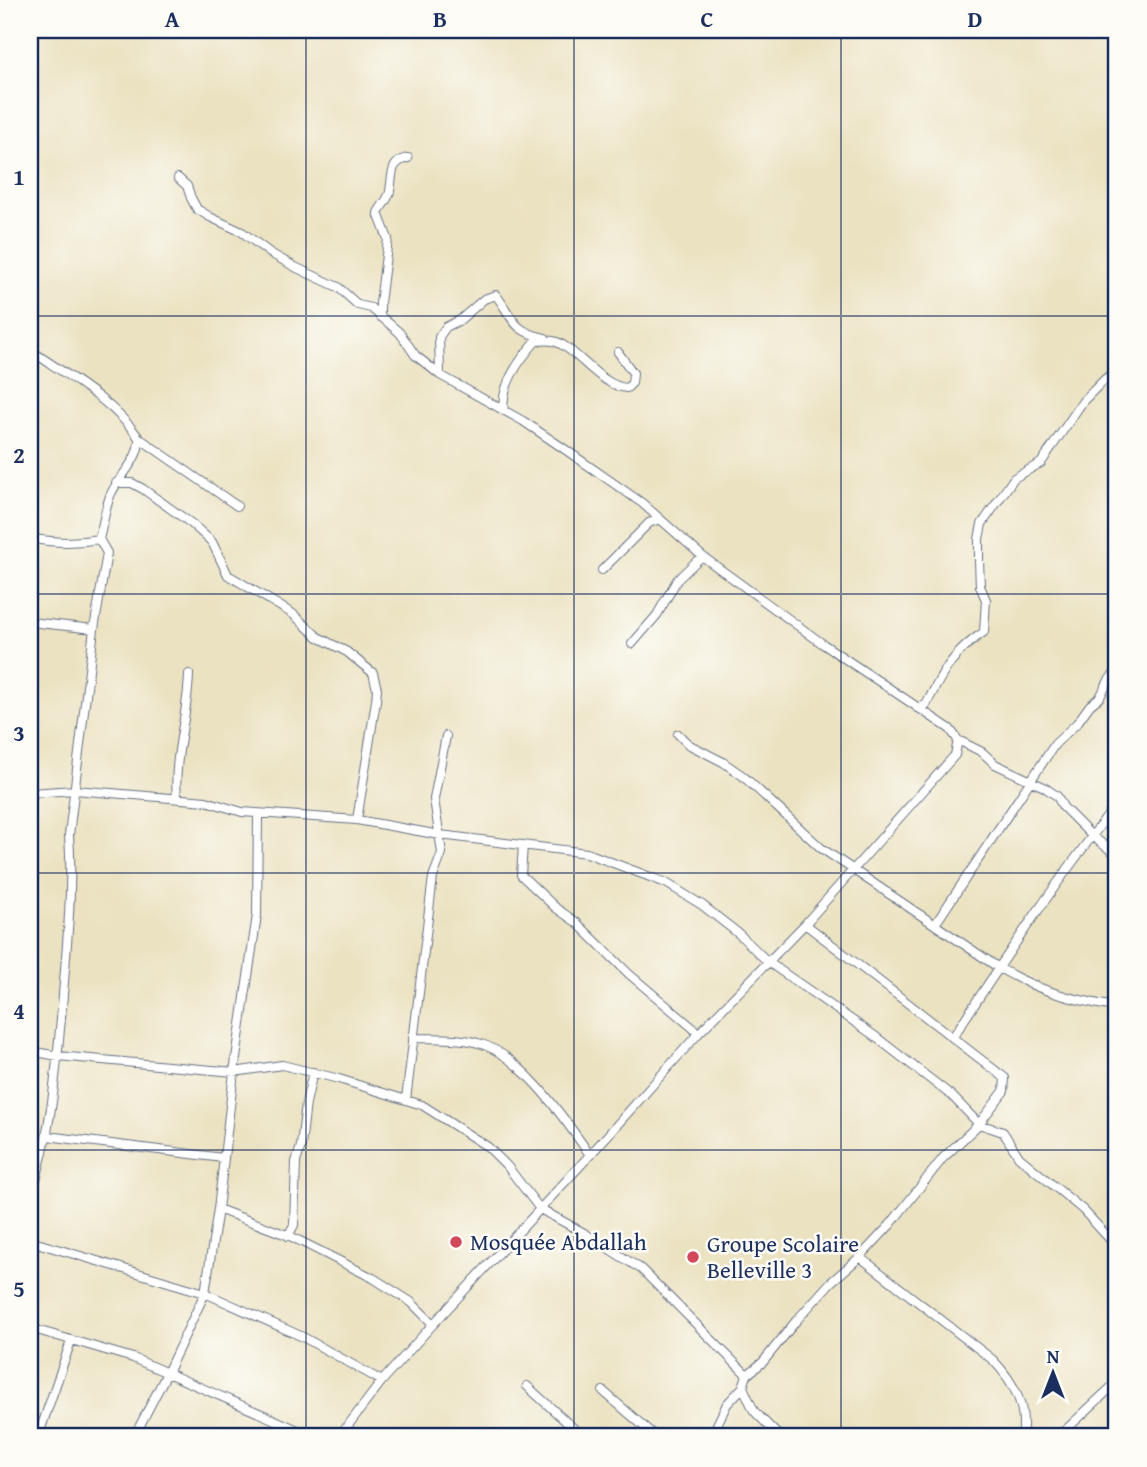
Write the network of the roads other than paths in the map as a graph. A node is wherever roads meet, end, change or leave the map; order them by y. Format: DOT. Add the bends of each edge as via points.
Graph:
graph roads {
  1 [pos="408,158"];
  2 [pos="178,178"];
  3 [pos="380,317"];
  4 [pos="555,341"];
  5 [pos="30,350"];
  6 [pos="618,352"];
  7 [pos="1117,371"];
  8 [pos="440,375"];
  9 [pos="504,411"];
  10 [pos="139,438"];
  11 [pos="117,483"];
  12 [pos="237,506"];
  13 [pos="660,519"];
  14 [pos="30,538"];
  15 [pos="99,539"];
  16 [pos="702,556"];
  17 [pos="603,570"];
  18 [pos="30,622"];
  19 [pos="94,629"];
  20 [pos="632,644"];
  21 [pos="1117,671"];
  22 [pos="190,674"];
  23 [pos="917,708"];
  24 [pos="678,734"];
  25 [pos="446,736"];
  26 [pos="958,740"];
  27 [pos="1031,782"];
  28 [pos="75,790"];
  29 [pos="30,793"];
  30 [pos="177,798"];
  31 [pos="1117,804"];
  32 [pos="258,814"];
  33 [pos="357,820"];
  34 [pos="440,835"];
  35 [pos="1092,836"];
  36 [pos="523,845"];
  37 [pos="1117,855"];
  38 [pos="854,869"];
  39 [pos="936,923"];
  40 [pos="805,924"];
  41 [pos="768,962"];
  42 [pos="999,968"];
  43 [pos="1117,1009"];
  44 [pos="698,1034"];
  45 [pos="953,1037"];
  46 [pos="413,1038"];
  47 [pos="30,1051"];
  48 [pos="58,1056"];
  49 [pos="234,1072"];
  50 [pos="313,1072"];
  51 [pos="406,1100"];
  52 [pos="979,1124"];
  53 [pos="47,1136"];
  54 [pos="590,1155"];
  55 [pos="223,1158"];
  56 [pos="30,1199"];
  57 [pos="218,1209"];
  58 [pos="540,1209"];
  59 [pos="288,1236"];
  60 [pos="30,1241"];
  61 [pos="1117,1247"];
  62 [pos="860,1257"];
  63 [pos="205,1293"];
  64 [pos="433,1324"];
  65 [pos="30,1328"];
  66 [pos="71,1341"];
  67 [pos="167,1373"];
  68 [pos="747,1375"];
  69 [pos="382,1381"];
  70 [pos="1117,1382"];
  71 [pos="527,1385"];
  72 [pos="743,1387"];
  73 [pos="603,1391"];
  74 [pos="38,1437"];
  75 [pos="134,1437"];
  76 [pos="314,1437"];
  77 [pos="339,1437"];
  78 [pos="583,1437"];
  79 [pos="656,1437"];
  80 [pos="710,1437"];
  81 [pos="780,1437"];
  82 [pos="1022,1437"];
  83 [pos="1058,1437"];
  1 -- 3 [label="street" via="395,164 390,192 378,212 388,239"];
  2 -- 3 [label="street" via="197,209 338,287"];
  3 -- 8 [label="street"];
  4 -- 6 [label="street" via="608,382 627,388 634,373"];
  4 -- 8 [label="street" via="518,329 496,295 446,327 439,337"];
  4 -- 9 [label="street" via="536,341 526,352 502,398"];
  5 -- 10 [label="street" via="88,390"];
  7 -- 23 [label="street" via="1083,401 1041,463 1014,478 982,524 979,561 986,600 984,632 953,657 926,705"];
  8 -- 9 [label="street"];
  9 -- 13 [label="street"];
  10 -- 11 [label="street" via="131,465"];
  10 -- 12 [label="street"];
  11 -- 15 [label="street"];
  11 -- 33 [label="street" via="143,489 192,524 212,542 228,575 293,614 318,637 373,673 376,701"];
  13 -- 16 [label="street"];
  13 -- 17 [label="street" via="649,523"];
  14 -- 15 [label="street"];
  15 -- 19 [label="street" via="107,553"];
  16 -- 20 [label="street" via="677,580 657,615"];
  16 -- 23 [label="street"];
  18 -- 19 [label="street"];
  19 -- 28 [label="street"];
  21 -- 27 [label="street" via="1100,697 1055,744"];
  22 -- 30 [label="street"];
  23 -- 26 [label="street" via="950,729"];
  24 -- 38 [label="street" via="743,776 821,848"];
  25 -- 34 [label="street" via="434,799"];
  26 -- 27 [label="street"];
  26 -- 38 [label="street" via="955,755"];
  27 -- 35 [label="street" via="1057,796"];
  27 -- 39 [label="street"];
  28 -- 29 [label="street"];
  28 -- 30 [label="street"];
  28 -- 48 [label="street"];
  30 -- 32 [label="street"];
  31 -- 35 [label="street"];
  32 -- 33 [label="street"];
  32 -- 49 [label="street" via="257,915"];
  33 -- 34 [label="street"];
  34 -- 36 [label="street"];
  34 -- 46 [label="street" via="442,853 433,877"];
  35 -- 37 [label="street"];
  35 -- 42 [label="street"];
  36 -- 41 [label="street" via="587,852 666,883 702,905"];
  36 -- 44 [label="street" via="521,875 531,886"];
  38 -- 39 [label="street"];
  38 -- 40 [label="street"];
  39 -- 42 [label="street"];
  40 -- 41 [label="street"];
  40 -- 45 [label="street"];
  41 -- 44 [label="street"];
  41 -- 52 [label="street" via="872,1034"];
  42 -- 43 [label="street" via="1029,985 1072,1000"];
  42 -- 45 [label="street"];
  44 -- 54 [label="street"];
  45 -- 52 [label="street" via="1005,1078 1004,1091"];
  46 -- 51 [label="street"];
  46 -- 54 [label="street" via="478,1043 497,1052 558,1108"];
  47 -- 48 [label="street"];
  48 -- 49 [label="street"];
  48 -- 53 [label="street"];
  49 -- 50 [label="street" via="282,1065"];
  49 -- 55 [label="street"];
  50 -- 51 [label="street"];
  50 -- 59 [label="street" via="296,1162 294,1225"];
  51 -- 58 [label="street" via="422,1105 488,1147"];
  52 -- 61 [label="street" via="1003,1132 1019,1157 1083,1210"];
  52 -- 62 [label="street" via="943,1158"];
  53 -- 55 [label="street"];
  53 -- 56 [label="street"];
  54 -- 58 [label="street"];
  55 -- 57 [label="street"];
  57 -- 59 [label="street"];
  57 -- 63 [label="street"];
  58 -- 64 [label="street"];
  58 -- 68 [label="street" via="641,1269"];
  59 -- 64 [label="street" via="393,1289"];
  60 -- 63 [label="street"];
  62 -- 68 [label="street" via="830,1283"];
  62 -- 82 [label="street" via="1004,1372 1023,1411"];
  63 -- 67 [label="street"];
  63 -- 69 [label="street" via="322,1346"];
  64 -- 69 [label="street"];
  65 -- 66 [label="street"];
  66 -- 67 [label="street"];
  66 -- 74 [label="street"];
  67 -- 75 [label="street"];
  67 -- 76 [label="street"];
  68 -- 72 [label="street"];
  69 -- 77 [label="street"];
  70 -- 83 [label="street"];
  71 -- 78 [label="street"];
  72 -- 80 [label="street" via="727,1404"];
  72 -- 81 [label="street" via="754,1411"];
  73 -- 79 [label="street"];
}
